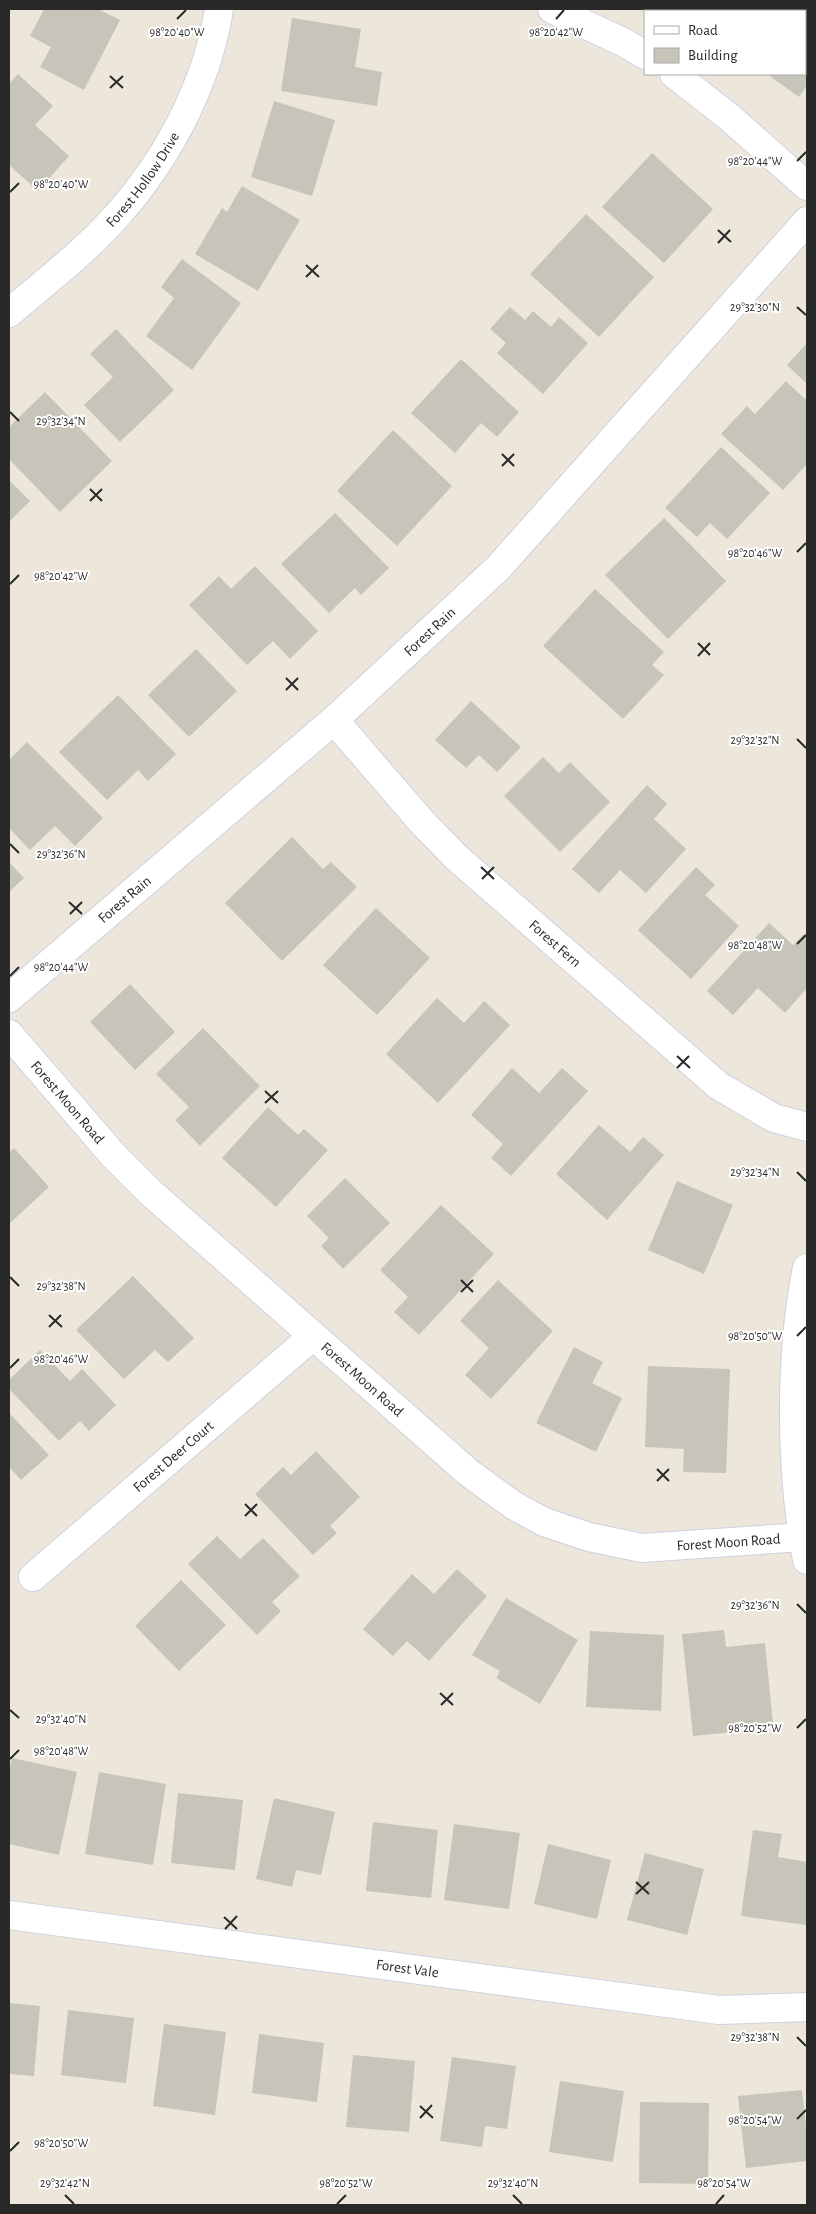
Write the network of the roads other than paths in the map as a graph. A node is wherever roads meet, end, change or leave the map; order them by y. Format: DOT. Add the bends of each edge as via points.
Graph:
graph roads {
  1 [pos="219,9"];
  2 [pos="552,9"];
  3 [pos="644,54"];
  4 [pos="675,75"];
  5 [pos="807,186"];
  6 [pos="807,221"];
  7 [pos="9,313"];
  8 [pos="334,720"];
  9 [pos="9,998"];
  10 [pos="9,1034"];
  11 [pos="807,1128"];
  12 [pos="807,1268"];
  13 [pos="312,1336"];
  14 [pos="805,1549"];
  15 [pos="33,1577"];
  16 [pos="9,1915"];
  17 [pos="807,2007"];
  1 -- 7 [label="street, Forest Hollow Drive" via="203,70 187,112 141,187 113,220"];
  2 -- 3 [label="street"];
  4 -- 5 [label="street" via="730,117"];
  6 -- 8 [label="street, Forest Rain" via="498,568"];
  8 -- 9 [label="street, Forest Rain"];
  8 -- 11 [label="street, Forest Fern" via="457,858 719,1086 774,1118"];
  10 -- 13 [label="street, Forest Moon Road" via="113,1155 150,1192"];
  12 -- 14 [label="street" via="795,1379 796,1476"];
  13 -- 14 [label="street, Forest Moon Road" via="468,1473 513,1505 544,1522 589,1537 642,1548"];
  13 -- 15 [label="street, Forest Deer Court"];
  16 -- 17 [label="street, Forest Vale" via="719,2010"];
}
